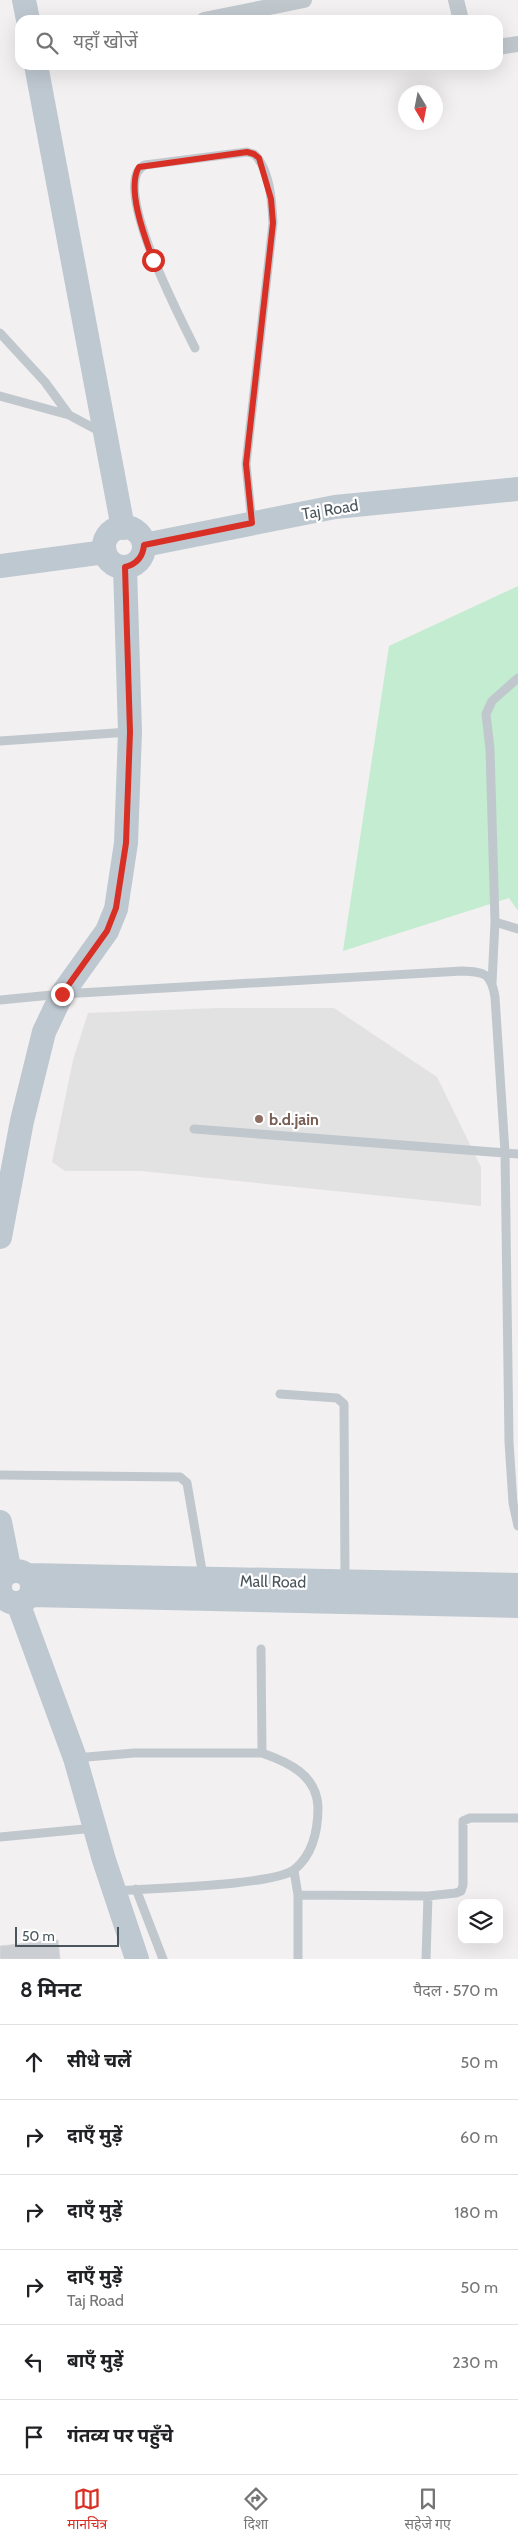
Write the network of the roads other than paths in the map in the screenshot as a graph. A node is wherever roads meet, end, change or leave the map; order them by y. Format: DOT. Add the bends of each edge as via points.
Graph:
graph roads {
  1 [pos="24,0"];
  2 [pos="304,0"];
  3 [pos="456,0"];
  4 [pos="27,15"];
  5 [pos="229,15"];
  6 [pos="460,15"];
  7 [pos="518,44"];
  8 [pos="503,46"];
  9 [pos="37,70"];
  10 [pos="0,333"];
  11 [pos="195,348"];
  12 [pos="0,396"];
  13 [pos="68,415"];
  14 [pos="104,433"];
  15 [pos="518,489"];
  16 [pos="252,523"];
  17 [pos="123,528"];
  18 [pos="144,545"];
  19 [pos="105,552"];
  20 [pos="0,566"];
  21 [pos="125,567"];
  22 [pos="518,678"];
  23 [pos="130,732"];
  24 [pos="0,741"];
  25 [pos="495,922"];
  26 [pos="518,929"];
  27 [pos="492,983"];
  28 [pos="62,994"];
  29 [pos="0,1000"];
  30 [pos="194,1129"];
  31 [pos="505,1152"];
  32 [pos="518,1154"];
  33 [pos="6,1186"];
  34 [pos="0,1237"];
  35 [pos="280,1394"];
  36 [pos="0,1475"];
  37 [pos="0,1522"];
  38 [pos="518,1526"];
  39 [pos="204,1579"];
  40 [pos="345,1583"];
  41 [pos="11,1585"];
  42 [pos="518,1585"];
  43 [pos="518,1606"];
  44 [pos="261,1649"];
  45 [pos="262,1753"];
  46 [pos="75,1758"];
  47 [pos="518,1818"];
  48 [pos="95,1828"];
  49 [pos="0,1837"];
  50 [pos="294,1871"];
  51 [pos="125,1890"];
  52 [pos="298,1895"];
  53 [pos="428,1896"];
  54 [pos="137,1959"];
  55 [pos="163,1959"];
  56 [pos="298,1959"];
  57 [pos="426,1959"];
  1 -- 4 [label="main road"];
  2 -- 5 [label="street"];
  3 -- 6 [label="street"];
  7 -- 8 [label="street"];
  9 -- 14 [label="main road"];
  10 -- 13 [label="lane" via="45,382"];
  11 -- 16 [label="lane" via="149,249 139,214 135,174 139,167 145,165 247,152 259,158 271,199 273,223 246,464"];
  12 -- 13 [label="lane"];
  13 -- 14 [label="lane"];
  14 -- 17 [label="main road"];
  15 -- 16 [label="main road, Taj Road" via="335,507"];
  16 -- 18 [label="main road, Taj Road"];
  17 -- 18 [label="main road" via="134,530"];
  17 -- 19 [label="main road" via="108,536"];
  18 -- 21 [label="main road" via="137,562"];
  19 -- 20 [label="main road"];
  19 -- 21 [label="main road" via="115,565"];
  21 -- 23 [label="main road"];
  22 -- 25 [label="lane" via="492,701 486,714"];
  23 -- 24 [label="lane"];
  23 -- 28 [label="main road" via="126,843 116,908 107,931"];
  25 -- 26 [label="lane"];
  25 -- 27 [label="lane"];
  27 -- 28 [label="lane" via="483,972 462,971"];
  27 -- 31 [label="lane" via="496,997"];
  28 -- 29 [label="lane"];
  28 -- 33 [label="main road" via="44,1032"];
  30 -- 31 [label="lane"];
  31 -- 32 [label="lane"];
  31 -- 38 [label="lane" via="509,1442 513,1503"];
  33 -- 34 [label="main road"];
  35 -- 40 [label="lane" via="337,1398 344,1404"];
  36 -- 39 [label="lane" via="180,1477 187,1483"];
  37 -- 41 [label="main road"];
  39 -- 40 [label="main road, Mall Road"];
  39 -- 41 [label="main road, Mall Road"];
  40 -- 42 [label="main road, Mall Road"];
  41 -- 43 [label="main road, Mall Road"];
  41 -- 46 [label="main road"];
  44 -- 45 [label="lane"];
  45 -- 46 [label="lane" via="134,1753"];
  45 -- 50 [label="lane" via="290,1763 306,1776 318,1805 312,1846"];
  46 -- 48 [label="main road"];
  47 -- 53 [label="lane" via="470,1818 463,1821 463,1888 456,1893"];
  48 -- 49 [label="lane"];
  48 -- 51 [label="main road"];
  50 -- 51 [label="lane" via="247,1882"];
  50 -- 52 [label="lane"];
  51 -- 54 [label="main road"];
  51 -- 55 [label="lane"];
  52 -- 53 [label="lane"];
  52 -- 56 [label="lane"];
  53 -- 57 [label="lane"];
}
